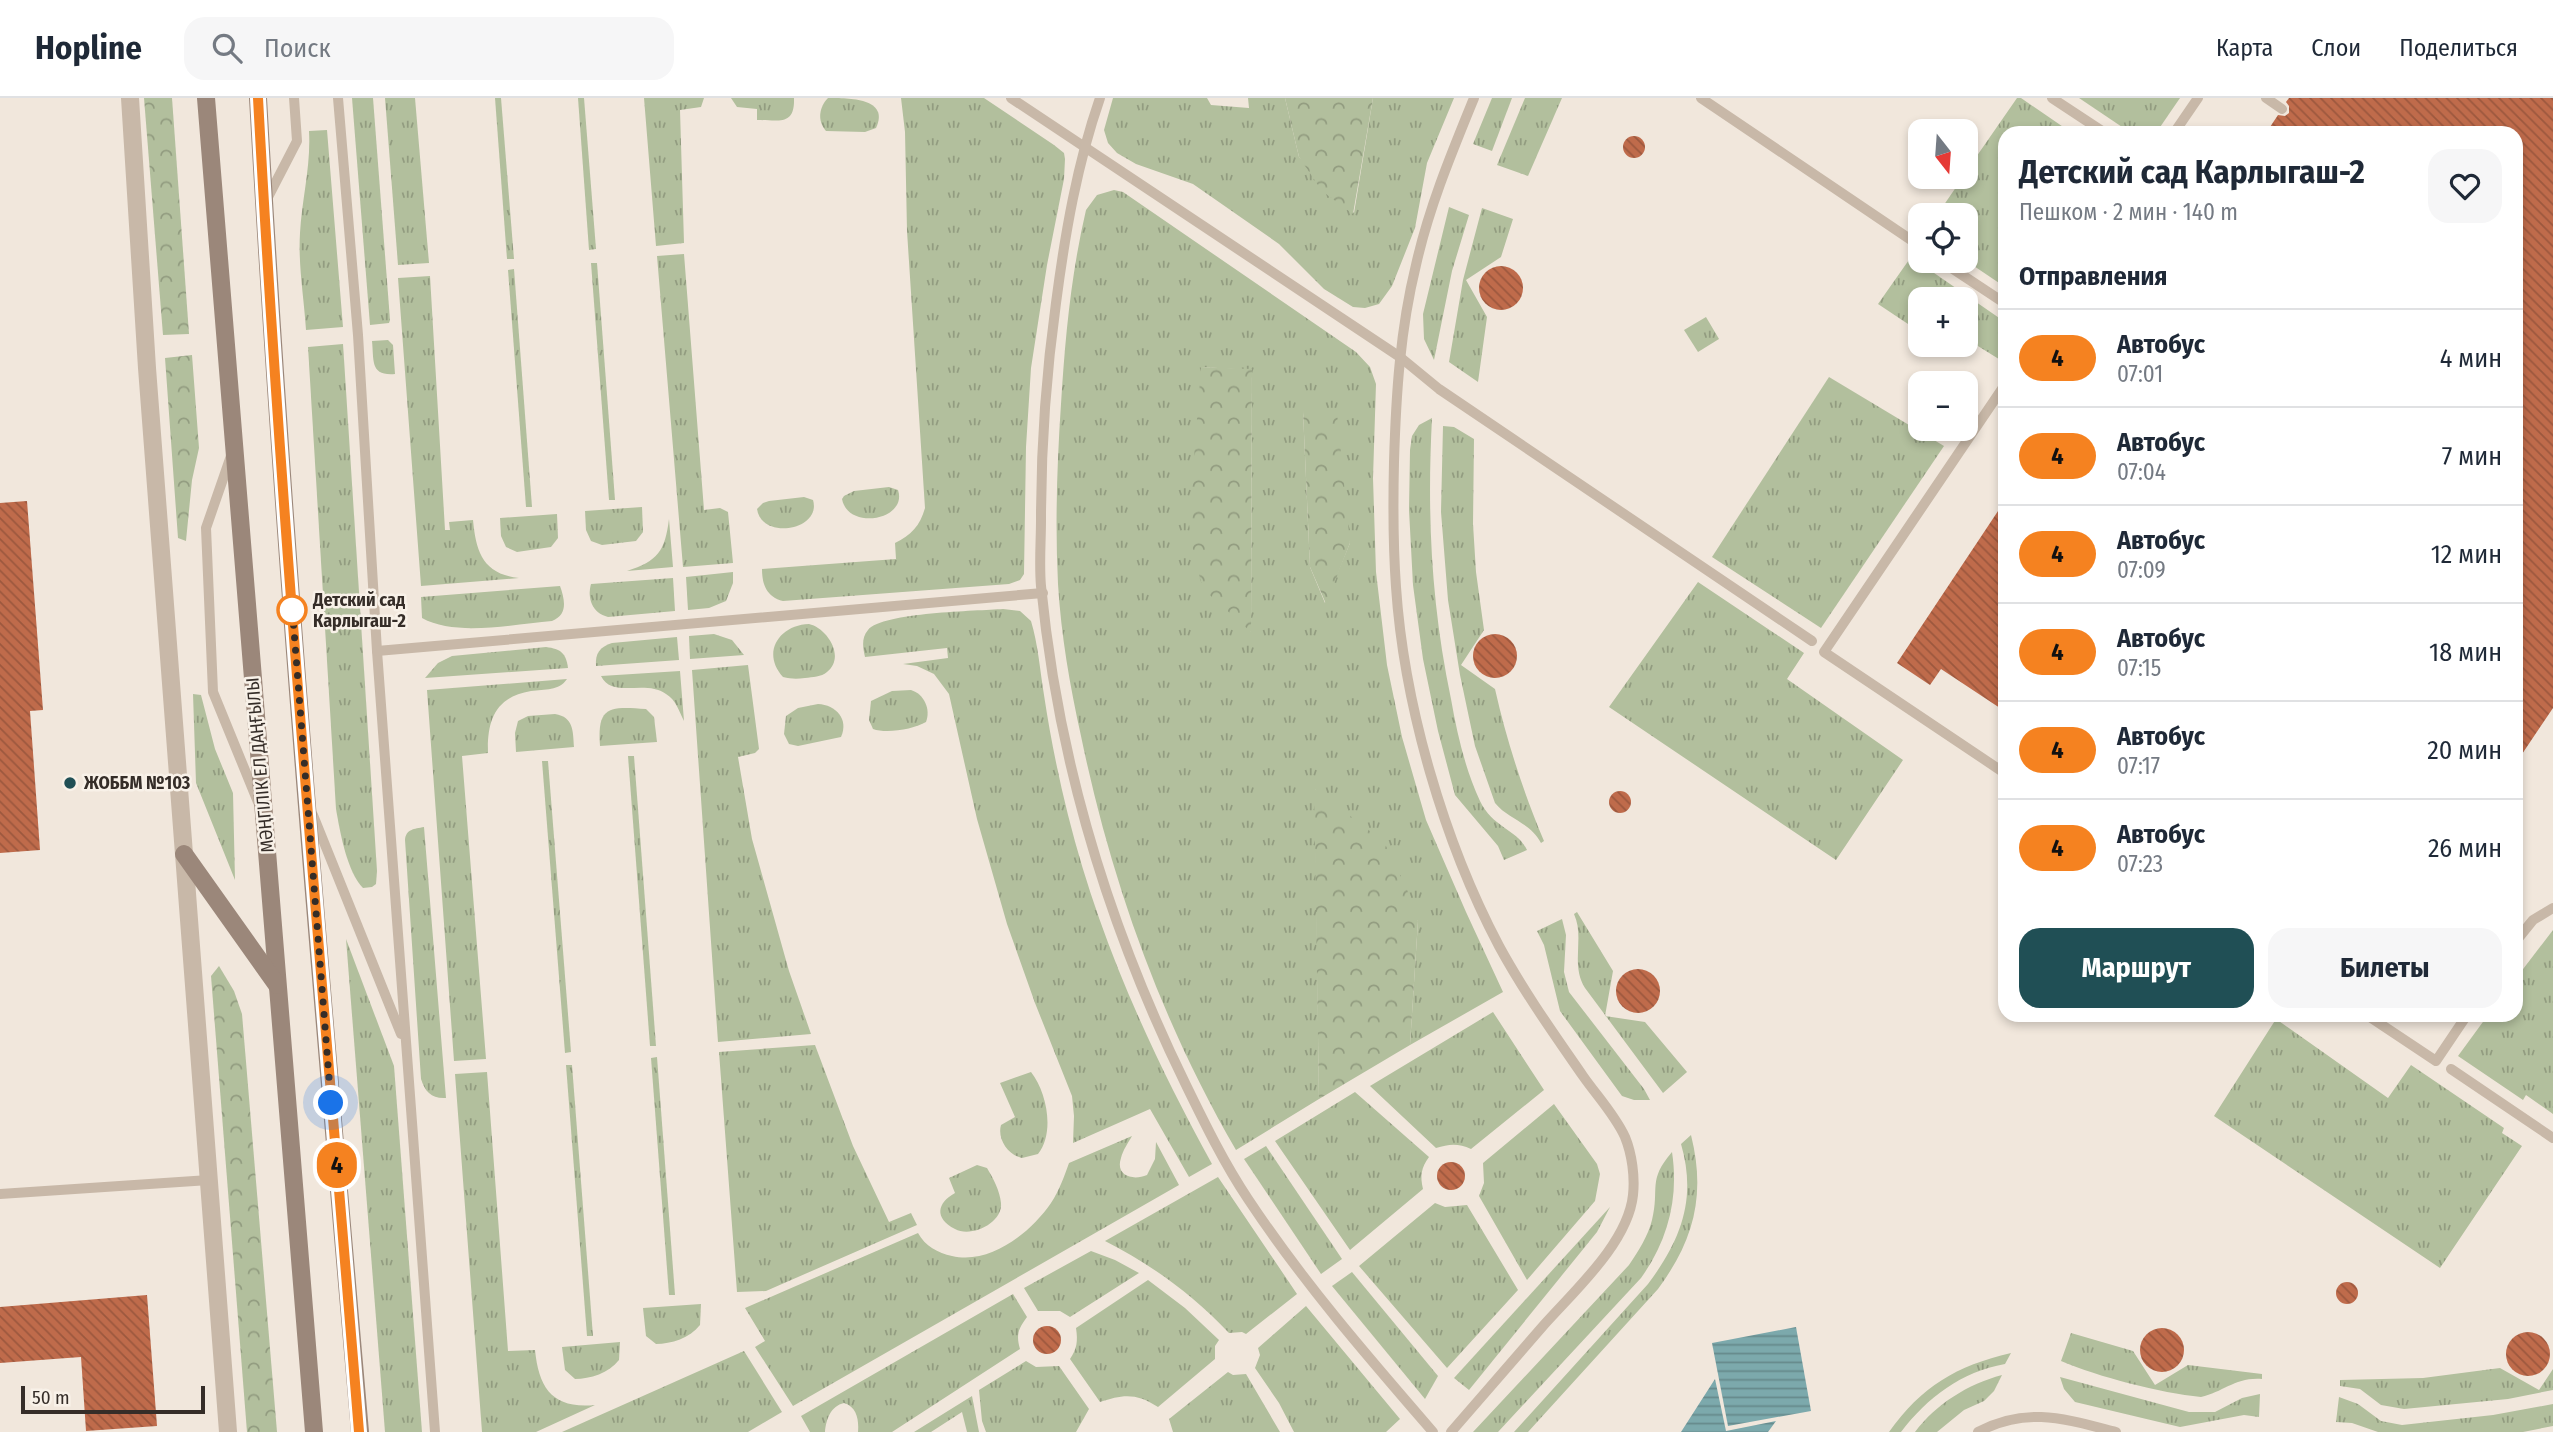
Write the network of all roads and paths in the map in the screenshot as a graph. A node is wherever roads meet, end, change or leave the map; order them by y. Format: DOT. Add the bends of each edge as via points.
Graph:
graph roads {
  1 [pos="130,98"];
  2 [pos="206,98"];
  3 [pos="258,98"];
  4 [pos="294,98"];
  5 [pos="338,98"];
  6 [pos="1011,98"];
  7 [pos="1100,98"];
  8 [pos="1474,98"];
  9 [pos="1701,98"];
  10 [pos="2052,98"];
  11 [pos="2198,98"];
  12 [pos="2266,98"];
  13 [pos="2282,109"];
  14 [pos="2094,126"];
  15 [pos="2179,126"];
  16 [pos="1085,148"];
  17 [pos="264,204"];
  18 [pos="1908,238"];
  19 [pos="1959,273"];
  20 [pos="1998,299"];
  21 [pos="1400,358"];
  22 [pos="1998,395"];
  23 [pos="234,447"];
  24 [pos="1042,593"];
  25 [pos="1812,641"];
  26 [pos="377,651"];
  27 [pos="1998,769"];
  28 [pos="306,798"];
  29 [pos="264,818"];
  30 [pos="184,854"];
  31 [pos="2553,908"];
  32 [pos="2523,932"];
  33 [pos="278,986"];
  34 [pos="2378,1022"];
  35 [pos="2462,1022"];
  36 [pos="405,1043"];
  37 [pos="2451,1069"];
  38 [pos="2553,1138"];
  39 [pos="209,1180"];
  40 [pos="0,1194"];
  41 [pos="228,1432"];
  42 [pos="314,1432"];
  43 [pos="359,1432"];
  44 [pos="435,1432"];
  45 [pos="1433,1432"];
  46 [pos="1451,1432"];
  47 [pos="1978,1432"];
  48 [pos="2116,1432"];
  1 -- 30 [label="street"];
  2 -- 23 [label="main road, МӘҢГІЛІК ЕЛ ДАҢҒЫЛЫ"];
  3 -- 17 [label="main road"];
  4 -- 17 [label="lane" via="297,141"];
  5 -- 26 [label="lane"];
  6 -- 16 [label="lane"];
  7 -- 16 [label="lane"];
  8 -- 21 [label="lane" via="1444,172 1416,262"];
  9 -- 18 [label="lane"];
  10 -- 14 [label="lane"];
  11 -- 15 [label="lane"];
  12 -- 13 [label="lane"];
  16 -- 21 [label="lane"];
  16 -- 24 [label="lane" via="1065,236 1046,371"];
  17 -- 28 [label="main road"];
  19 -- 20 [label="lane"];
  21 -- 25 [label="lane"];
  21 -- 46 [label="lane" via="1393,524 1396,590 1420,731 1440,803 1462,866 1499,945 1537,1010 1617,1124 1633,1174 1628,1217 1605,1255"];
  22 -- 27 [label="lane" via="1824,652"];
  23 -- 29 [label="main road, МӘҢГІЛІК ЕЛ ДАҢҒЫЛЫ"];
  23 -- 29 [label="lane" via="206,528 213,692"];
  24 -- 26 [label="lane"];
  24 -- 45 [label="lane" via="1058,710 1080,806 1108,901 1160,1032 1247,1198 1310,1286"];
  26 -- 36 [label="lane"];
  28 -- 36 [label="lane"];
  28 -- 43 [label="main road"];
  29 -- 33 [label="main road, МӘҢГІЛІК ЕЛ ДАҢҒЫЛЫ"];
  30 -- 33 [label="main road"];
  30 -- 39 [label="street"];
  31 -- 32 [label="lane"];
  33 -- 42 [label="main road, МӘҢГІЛІК ЕЛ ДАҢҒЫЛЫ"];
  34 -- 35 [label="lane" via="2436,1061"];
  36 -- 44 [label="lane"];
  37 -- 38 [label="lane"];
  39 -- 40 [label="lane"];
  39 -- 41 [label="street"];
  47 -- 48 [label="lane" via="1996,1422 2038,1416"];
}
